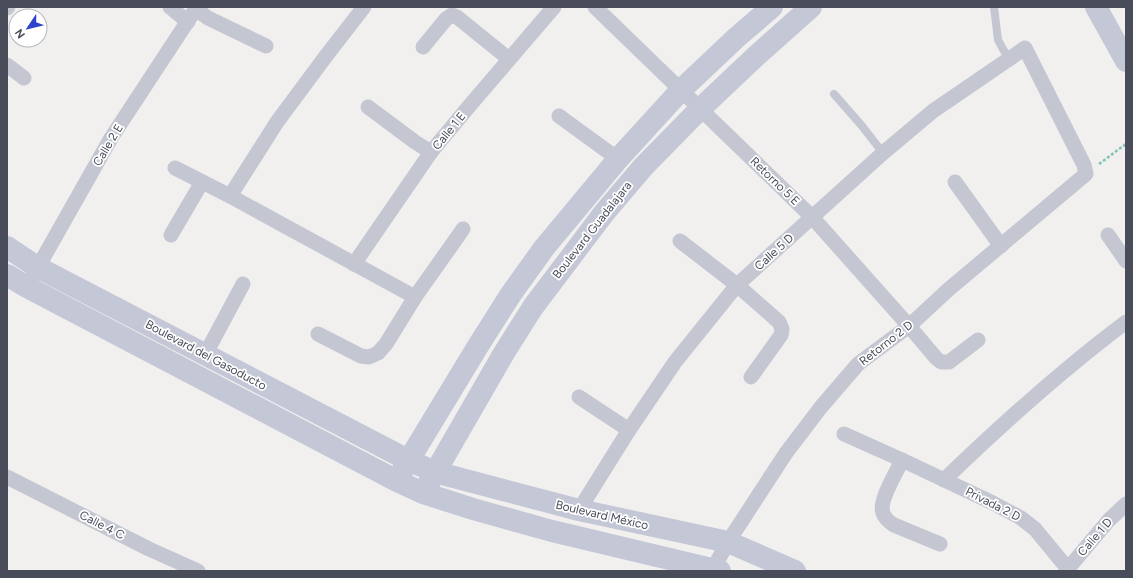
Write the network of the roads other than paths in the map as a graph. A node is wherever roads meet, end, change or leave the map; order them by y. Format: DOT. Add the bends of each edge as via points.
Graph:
graph roads {
  1 [pos="170,7"];
  2 [pos="364,7"];
  3 [pos="554,7"];
  4 [pos="595,7"];
  5 [pos="772,7"];
  6 [pos="811,7"];
  7 [pos="994,7"];
  8 [pos="1096,7"];
  9 [pos="197,8"];
  10 [pos="188,22"];
  11 [pos="266,46"];
  12 [pos="423,47"];
  13 [pos="1008,58"];
  14 [pos="509,59"];
  15 [pos="1126,61"];
  16 [pos="7,65"];
  17 [pos="24,78"];
  18 [pos="681,90"];
  19 [pos="834,94"];
  20 [pos="368,107"];
  21 [pos="700,109"];
  22 [pos="559,116"];
  23 [pos="431,152"];
  24 [pos="883,153"];
  25 [pos="618,159"];
  26 [pos="175,168"];
  27 [pos="1086,174"];
  28 [pos="202,182"];
  29 [pos="955,182"];
  30 [pos="230,196"];
  31 [pos="812,217"];
  32 [pos="463,229"];
  33 [pos="171,235"];
  34 [pos="1108,235"];
  35 [pos="680,241"];
  36 [pos="1001,246"];
  37 [pos="7,247"];
  38 [pos="1126,261"];
  39 [pos="354,264"];
  40 [pos="38,267"];
  41 [pos="7,275"];
  42 [pos="243,284"];
  43 [pos="737,285"];
  44 [pos="27,287"];
  45 [pos="415,297"];
  46 [pos="1126,322"];
  47 [pos="909,326"];
  48 [pos="318,334"];
  49 [pos="978,340"];
  50 [pos="205,355"];
  51 [pos="751,377"];
  52 [pos="579,397"];
  53 [pos="629,430"];
  54 [pos="844,434"];
  55 [pos="408,460"];
  56 [pos="902,460"];
  57 [pos="435,472"];
  58 [pos="7,477"];
  59 [pos="944,480"];
  60 [pos="397,481"];
  61 [pos="423,493"];
  62 [pos="1126,504"];
  63 [pos="579,510"];
  64 [pos="728,542"];
  65 [pos="940,544"];
  66 [pos="717,570"];
  67 [pos="1067,570"];
  68 [pos="198,571"];
  69 [pos="795,571"];
  1 -- 10 [label="street"];
  2 -- 30 [label="street" via="277,122"];
  3 -- 14 [label="street, Calle 1 E"];
  4 -- 18 [label="street, Retorno 5 E"];
  5 -- 18 [label="street, Boulevard Guadalajara"];
  6 -- 21 [label="street, Boulevard Guadalajara"];
  7 -- 13 [label="lane" via="998,40"];
  8 -- 15 [label="street"];
  9 -- 10 [label="street, Calle 2 E"];
  9 -- 11 [label="street" via="208,18"];
  10 -- 40 [label="street, Calle 2 E" via="111,138"];
  12 -- 14 [label="street" via="452,15 457,16"];
  13 -- 24 [label="street, Calle 5 D" via="933,111"];
  13 -- 27 [label="street, Calle 5 D" via="1025,48 1084,165"];
  14 -- 23 [label="street, Calle 1 E"];
  16 -- 17 [label="street"];
  18 -- 21 [label="street, Retorno 5 E"];
  18 -- 25 [label="street, Boulevard Guadalajara"];
  19 -- 24 [label="lane"];
  20 -- 23 [label="street"];
  21 -- 31 [label="street, Retorno 5 E"];
  21 -- 57 [label="street, Boulevard Guadalajara" via="639,172 604,213 533,307"];
  22 -- 25 [label="street"];
  23 -- 39 [label="street, Calle 1 E"];
  24 -- 31 [label="street, Calle 5 D"];
  25 -- 55 [label="street, Boulevard Guadalajara" via="544,248 478,346"];
  26 -- 28 [label="street"];
  27 -- 36 [label="street, Retorno 2 D"];
  28 -- 30 [label="street"];
  28 -- 33 [label="street"];
  29 -- 36 [label="street"];
  30 -- 39 [label="street"];
  31 -- 43 [label="street, Calle 5 D"];
  31 -- 47 [label="street, Retorno 5 E"];
  32 -- 45 [label="street"];
  34 -- 38 [label="street"];
  35 -- 43 [label="street"];
  36 -- 47 [label="street, Retorno 2 D"];
  37 -- 40 [label="street, Boulevard del Gasoducto"];
  39 -- 45 [label="street"];
  40 -- 44 [label="street, Calle 2 E"];
  40 -- 50 [label="street, Boulevard del Gasoducto"];
  41 -- 44 [label="street, Boulevard del Gasoducto"];
  42 -- 50 [label="street"];
  43 -- 51 [label="street" via="773,315 782,329 778,342"];
  43 -- 53 [label="street, Calle 5 D" via="675,362"];
  44 -- 60 [label="street, Boulevard del Gasoducto"];
  45 -- 48 [label="street" via="386,344 378,353 369,357 361,356"];
  46 -- 59 [label="street" via="1038,392"];
  47 -- 49 [label="street, Retorno 5 E" via="936,358 945,363 955,359"];
  47 -- 64 [label="street, Retorno 2 D" via="858,364 826,402 786,453"];
  50 -- 55 [label="street, Boulevard del Gasoducto"];
  52 -- 53 [label="street"];
  53 -- 63 [label="street, Calle 5 D"];
  54 -- 56 [label="street, Privada 2 D"];
  55 -- 57 [label="street, Boulevard México"];
  55 -- 60 [label="street, Boulevard Guadalajara"];
  56 -- 59 [label="street, Privada 2 D"];
  56 -- 65 [label="street" via="883,501 883,514 894,524"];
  57 -- 61 [label="street, Boulevard Guadalajara"];
  57 -- 63 [label="street, Boulevard México"];
  58 -- 68 [label="street, Calle 4 C"];
  59 -- 67 [label="street, Privada 2 D" via="1021,518 1035,529"];
  60 -- 61 [label="street"];
  61 -- 66 [label="street" via="552,531"];
  62 -- 67 [label="street, Calle 1 D" via="1109,520"];
  63 -- 64 [label="street, Boulevard México"];
  64 -- 66 [label="street, Retorno 2 D"];
  64 -- 69 [label="street, Boulevard México"];
}
